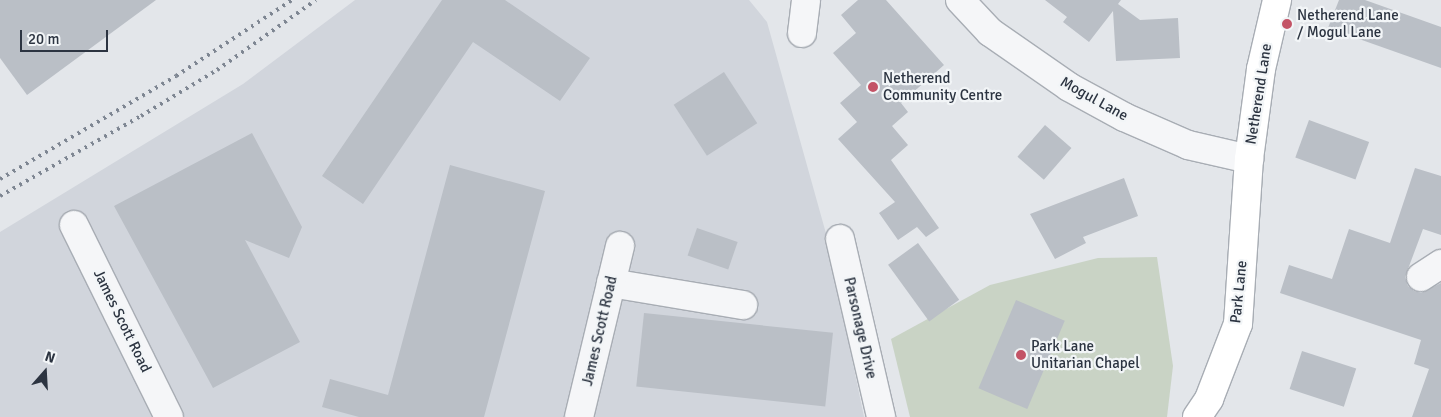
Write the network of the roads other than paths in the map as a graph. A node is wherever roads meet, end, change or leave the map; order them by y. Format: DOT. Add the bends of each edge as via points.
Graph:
graph roads {
  1 [pos="806,0"];
  2 [pos="960,0"];
  3 [pos="1277,0"];
  4 [pos="802,33"];
  5 [pos="1249,159"];
  6 [pos="74,225"];
  7 [pos="840,240"];
  8 [pos="620,246"];
  9 [pos="611,283"];
  10 [pos="743,305"];
  11 [pos="170,417"];
  12 [pos="580,417"];
  13 [pos="881,417"];
  14 [pos="1197,417"];
  1 -- 4 [label="street"];
  2 -- 5 [label="street, Mogul Lane" via="990,32 1069,87 1124,117 1188,145"];
  3 -- 5 [label="main road, Netherend Lane" via="1261,68"];
  5 -- 14 [label="main road, Park Lane" via="1238,324 1209,399"];
  6 -- 11 [label="street, James Scott Road"];
  7 -- 13 [label="street, Parsonage Drive"];
  8 -- 9 [label="street, James Scott Road"];
  9 -- 10 [label="street"];
  9 -- 12 [label="street, James Scott Road"];
}
